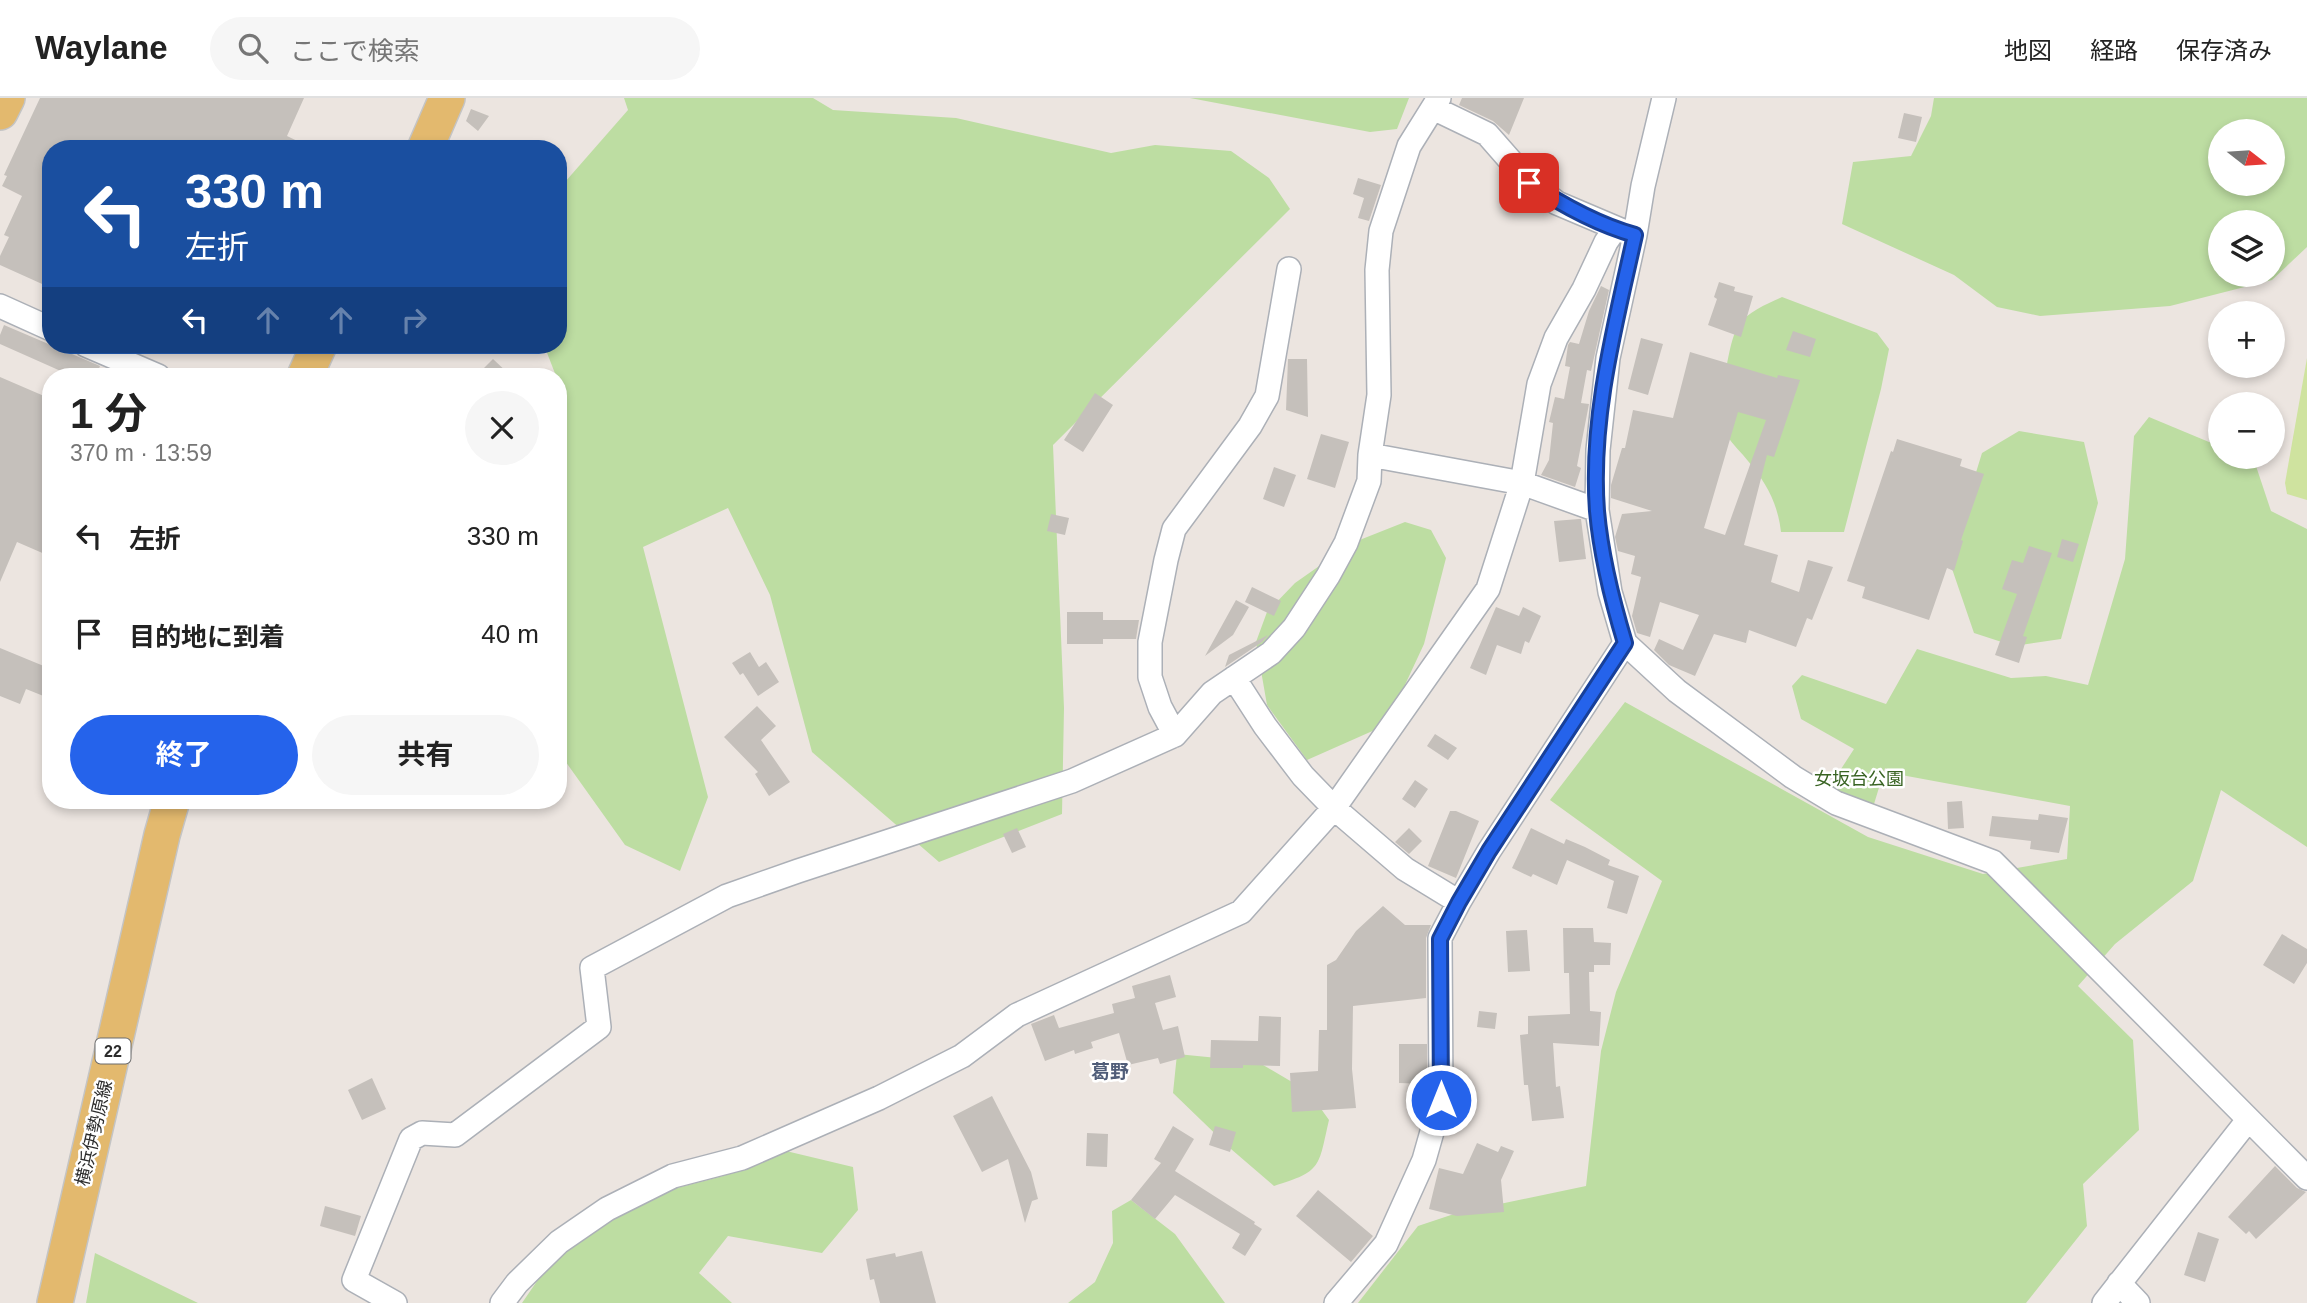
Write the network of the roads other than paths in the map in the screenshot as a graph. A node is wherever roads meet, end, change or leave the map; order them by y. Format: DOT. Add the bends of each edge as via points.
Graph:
graph roads {
  1 [pos="7,98"];
  2 [pos="427,98"];
  3 [pos="447,98"];
  4 [pos="1664,98"];
  5 [pos="1436,103"];
  6 [pos="0,112"];
  7 [pos="409,140"];
  8 [pos="429,140"];
  9 [pos="1625,232"];
  10 [pos="1289,269"];
  11 [pos="0,306"];
  12 [pos="42,325"];
  13 [pos="107,354"];
  14 [pos="139,368"];
  15 [pos="1370,455"];
  16 [pos="1522,483"];
  17 [pos="1597,510"];
  18 [pos="1625,643"];
  19 [pos="1234,678"];
  20 [pos="1175,735"];
  21 [pos="1335,808"];
  22 [pos="146,809"];
  23 [pos="169,809"];
  24 [pos="1459,902"];
  25 [pos="2248,1119"];
  26 [pos="2307,1178"];
  27 [pos="2119,1283"];
  28 [pos="33,1303"];
  29 [pos="55,1303"];
  30 [pos="395,1303"];
  31 [pos="502,1303"];
  32 [pos="1336,1303"];
  33 [pos="2104,1303"];
  34 [pos="2138,1303"];
  1 -- 6 [label="main road"];
  2 -- 7 [label="main road"];
  3 -- 8 [label="main road"];
  4 -- 9 [label="street" via="1643,186"];
  5 -- 9 [label="street" via="1487,134 1529,183 1557,203"];
  5 -- 15 [label="street" via="1409,146 1381,231 1377,270 1379,395"];
  9 -- 16 [label="street" via="1606,242 1556,338 1539,384"];
  9 -- 17 [label="street" via="1598,450"];
  10 -- 20 [label="street" via="1267,396 1251,426 1174,529 1166,560 1150,642 1150,677"];
  11 -- 12 [label="street"];
  13 -- 14 [label="street"];
  15 -- 16 [label="street"];
  15 -- 19 [label="street" via="1369,481 1360,510 1328,576 1294,628 1270,653"];
  16 -- 17 [label="street"];
  16 -- 21 [label="street" via="1489,589"];
  17 -- 18 [label="street" via="1610,592"];
  18 -- 24 [label="street"];
  18 -- 25 [label="street" via="1677,691 1814,790 1836,803 1993,862"];
  19 -- 20 [label="street" via="1212,693"];
  19 -- 21 [label="street" via="1303,776"];
  20 -- 30 [label="street" via="1072,781 727,897 592,968 599,1027 455,1135 422,1133 411,1139 354,1280"];
  21 -- 24 [label="street" via="1405,869"];
  21 -- 31 [label="street" via="1241,912 1017,1015 962,1056 879,1098 742,1158 673,1177 607,1209 559,1242"];
  22 -- 28 [label="main road, 横浜伊勢原線 / 22"];
  23 -- 29 [label="main road, 横浜伊勢原線 / 22"];
  24 -- 32 [label="street" via="1440,939 1441,1100 1424,1160 1387,1244"];
  25 -- 26 [label="street"];
  25 -- 27 [label="street"];
  27 -- 33 [label="street"];
  27 -- 34 [label="street"];
}
